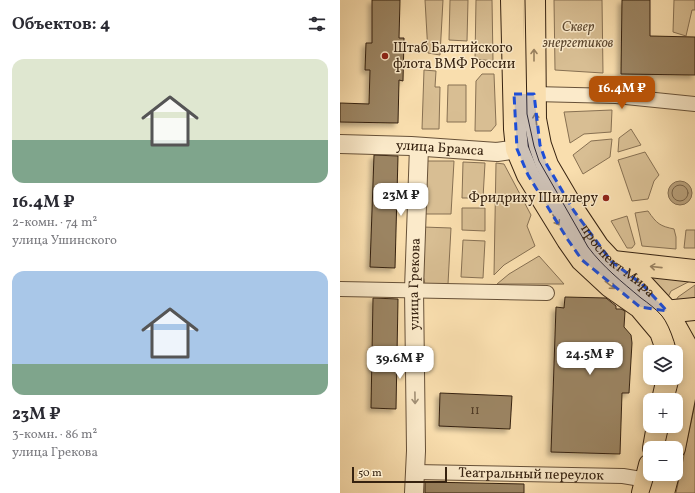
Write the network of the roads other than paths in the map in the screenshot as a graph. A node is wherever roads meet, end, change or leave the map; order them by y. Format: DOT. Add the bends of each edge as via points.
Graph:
graph roads {
  1 [pos="512,0"];
  2 [pos="534,0"];
  3 [pos="533,94"];
  4 [pos="695,104"];
  5 [pos="340,144"];
  6 [pos="540,145"];
  7 [pos="419,146"];
  8 [pos="517,149"];
  9 [pos="612,262"];
  10 [pos="695,271"];
  11 [pos="340,289"];
  12 [pos="414,289"];
  13 [pos="547,292"];
  14 [pos="640,307"];
  15 [pos="695,309"];
  16 [pos="667,312"];
  17 [pos="671,345"];
  18 [pos="678,345"];
  19 [pos="680,385"];
  20 [pos="675,441"];
  21 [pos="415,472"];
  22 [pos="643,479"];
  23 [pos="666,481"];
  24 [pos="414,493"];
  25 [pos="663,493"];
  1 -- 3 [label="main road, проспект Мира"];
  3 -- 2 [label="main road, проспект Мира, one-way"];
  3 -- 4 [label="street" via="616,96"];
  6 -- 3 [label="main road, проспект Мира, one-way"];
  3 -- 8 [label="main road, проспект Мира" via="515,129"];
  5 -- 7 [label="street, улица Брамса"];
  6 -- 8 [label="main road, улица Брамса"];
  6 -- 9 [label="main road, проспект Мира" via="547,165 574,211 598,247"];
  7 -- 8 [label="street, улица Брамса" via="497,152"];
  7 -- 12 [label="street, улица Грекова"];
  8 -- 14 [label="main road, проспект Мира, one-way" via="528,175 582,260 610,286"];
  10 -- 9 [label="main road, one-way"];
  9 -- 16 [label="main road, проспект Мира" via="642,284"];
  11 -- 12 [label="street"];
  12 -- 13 [label="street"];
  12 -- 21 [label="street, улица Грекова, one-way"];
  14 -- 16 [label="main road"];
  14 -- 17 [label="main road, проспект Мира"];
  15 -- 16 [label="main road"];
  16 -- 18 [label="main road, проспект Мира"];
  19 -- 20 [label="main road"];
  21 -- 22 [label="street, Театральный переулок" via="612,475"];
  21 -- 24 [label="street, улица Грекова"];
  23 -- 25 [label="main road"];
}
